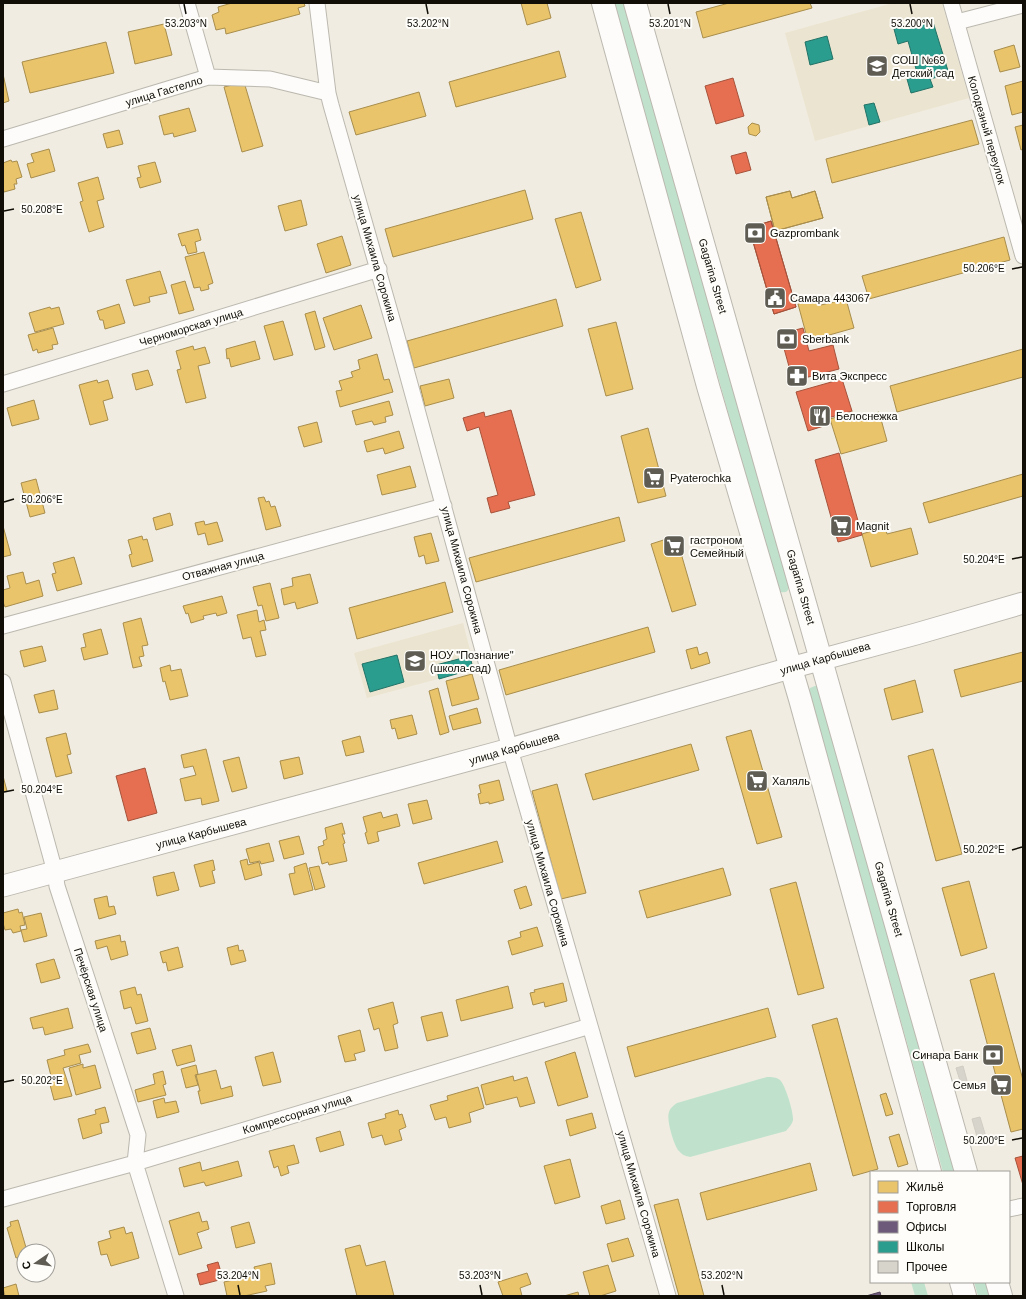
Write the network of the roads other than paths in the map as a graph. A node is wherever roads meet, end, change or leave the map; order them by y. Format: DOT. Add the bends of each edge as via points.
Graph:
graph roads {
  1 [pos="187,3"];
  2 [pos="317,3"];
  3 [pos="603,3"];
  4 [pos="635,3"];
  5 [pos="951,3"];
  6 [pos="1023,5"];
  7 [pos="957,22"];
  8 [pos="208,77"];
  9 [pos="328,93"];
  10 [pos="3,139"];
  11 [pos="1023,256"];
  12 [pos="379,269"];
  13 [pos="3,384"];
  14 [pos="444,506"];
  15 [pos="803,596"];
  16 [pos="1023,603"];
  17 [pos="772,605"];
  18 [pos="3,626"];
  19 [pos="821,659"];
  20 [pos="790,668"];
  21 [pos="3,682"];
  22 [pos="510,749"];
  23 [pos="55,872"];
  24 [pos="3,886"];
  25 [pos="590,1026"];
  26 [pos="135,1163"];
  27 [pos="930,1171"];
  28 [pos="966,1171"];
  29 [pos="3,1198"];
  30 [pos="1023,1206"];
  31 [pos="1010,1209"];
  32 [pos="961,1283"];
  33 [pos="997,1283"];
  34 [pos="176,1296"];
  35 [pos="668,1296"];
  36 [pos="965,1296"];
  37 [pos="1001,1296"];
  1 -- 8 [label="street"];
  2 -- 9 [label="street, улица Михаила Сорокина"];
  3 -- 17 [label="main road" via="708,386"];
  4 -- 15 [label="main road, Gagarina Street"];
  5 -- 7 [label="street, Колодезный переулок"];
  6 -- 7 [label="street"];
  7 -- 11 [label="street, Колодезный переулок"];
  8 -- 9 [label="street, улица Гастелло" via="270,79"];
  8 -- 10 [label="street, улица Гастелло"];
  9 -- 12 [label="street, улица Михаила Сорокина"];
  12 -- 13 [label="street, Черноморская улица"];
  12 -- 14 [label="street, улица Михаила Сорокина"];
  14 -- 18 [label="street, Отважная улица"];
  14 -- 22 [label="street, улица Михаила Сорокина"];
  15 -- 17 [label="main road"];
  15 -- 19 [label="main road, Gagarina Street"];
  16 -- 19 [label="street, улица Карбышева"];
  17 -- 20 [label="main road"];
  19 -- 20 [label="street, улица Карбышева"];
  19 -- 28 [label="main road, Gagarina Street"];
  20 -- 22 [label="street, улица Карбышева"];
  20 -- 27 [label="main road"];
  21 -- 23 [label="street, Печёрская улица"];
  22 -- 23 [label="street, улица Карбышева"];
  22 -- 25 [label="street, улица Михаила Сорокина"];
  23 -- 24 [label="street, улица Карбышева"];
  23 -- 26 [label="street, Печёрская улица" via="57,886 138,1135"];
  25 -- 26 [label="street, Компрессорная улица"];
  25 -- 35 [label="street, улица Михаила Сорокина"];
  26 -- 29 [label="street, Компрессорная улица"];
  26 -- 34 [label="street, Печёрская улица"];
  30 -- 31 [label="street"];
  32 -- 36 [label="main road"];
  33 -- 37 [label="main road"];
}
